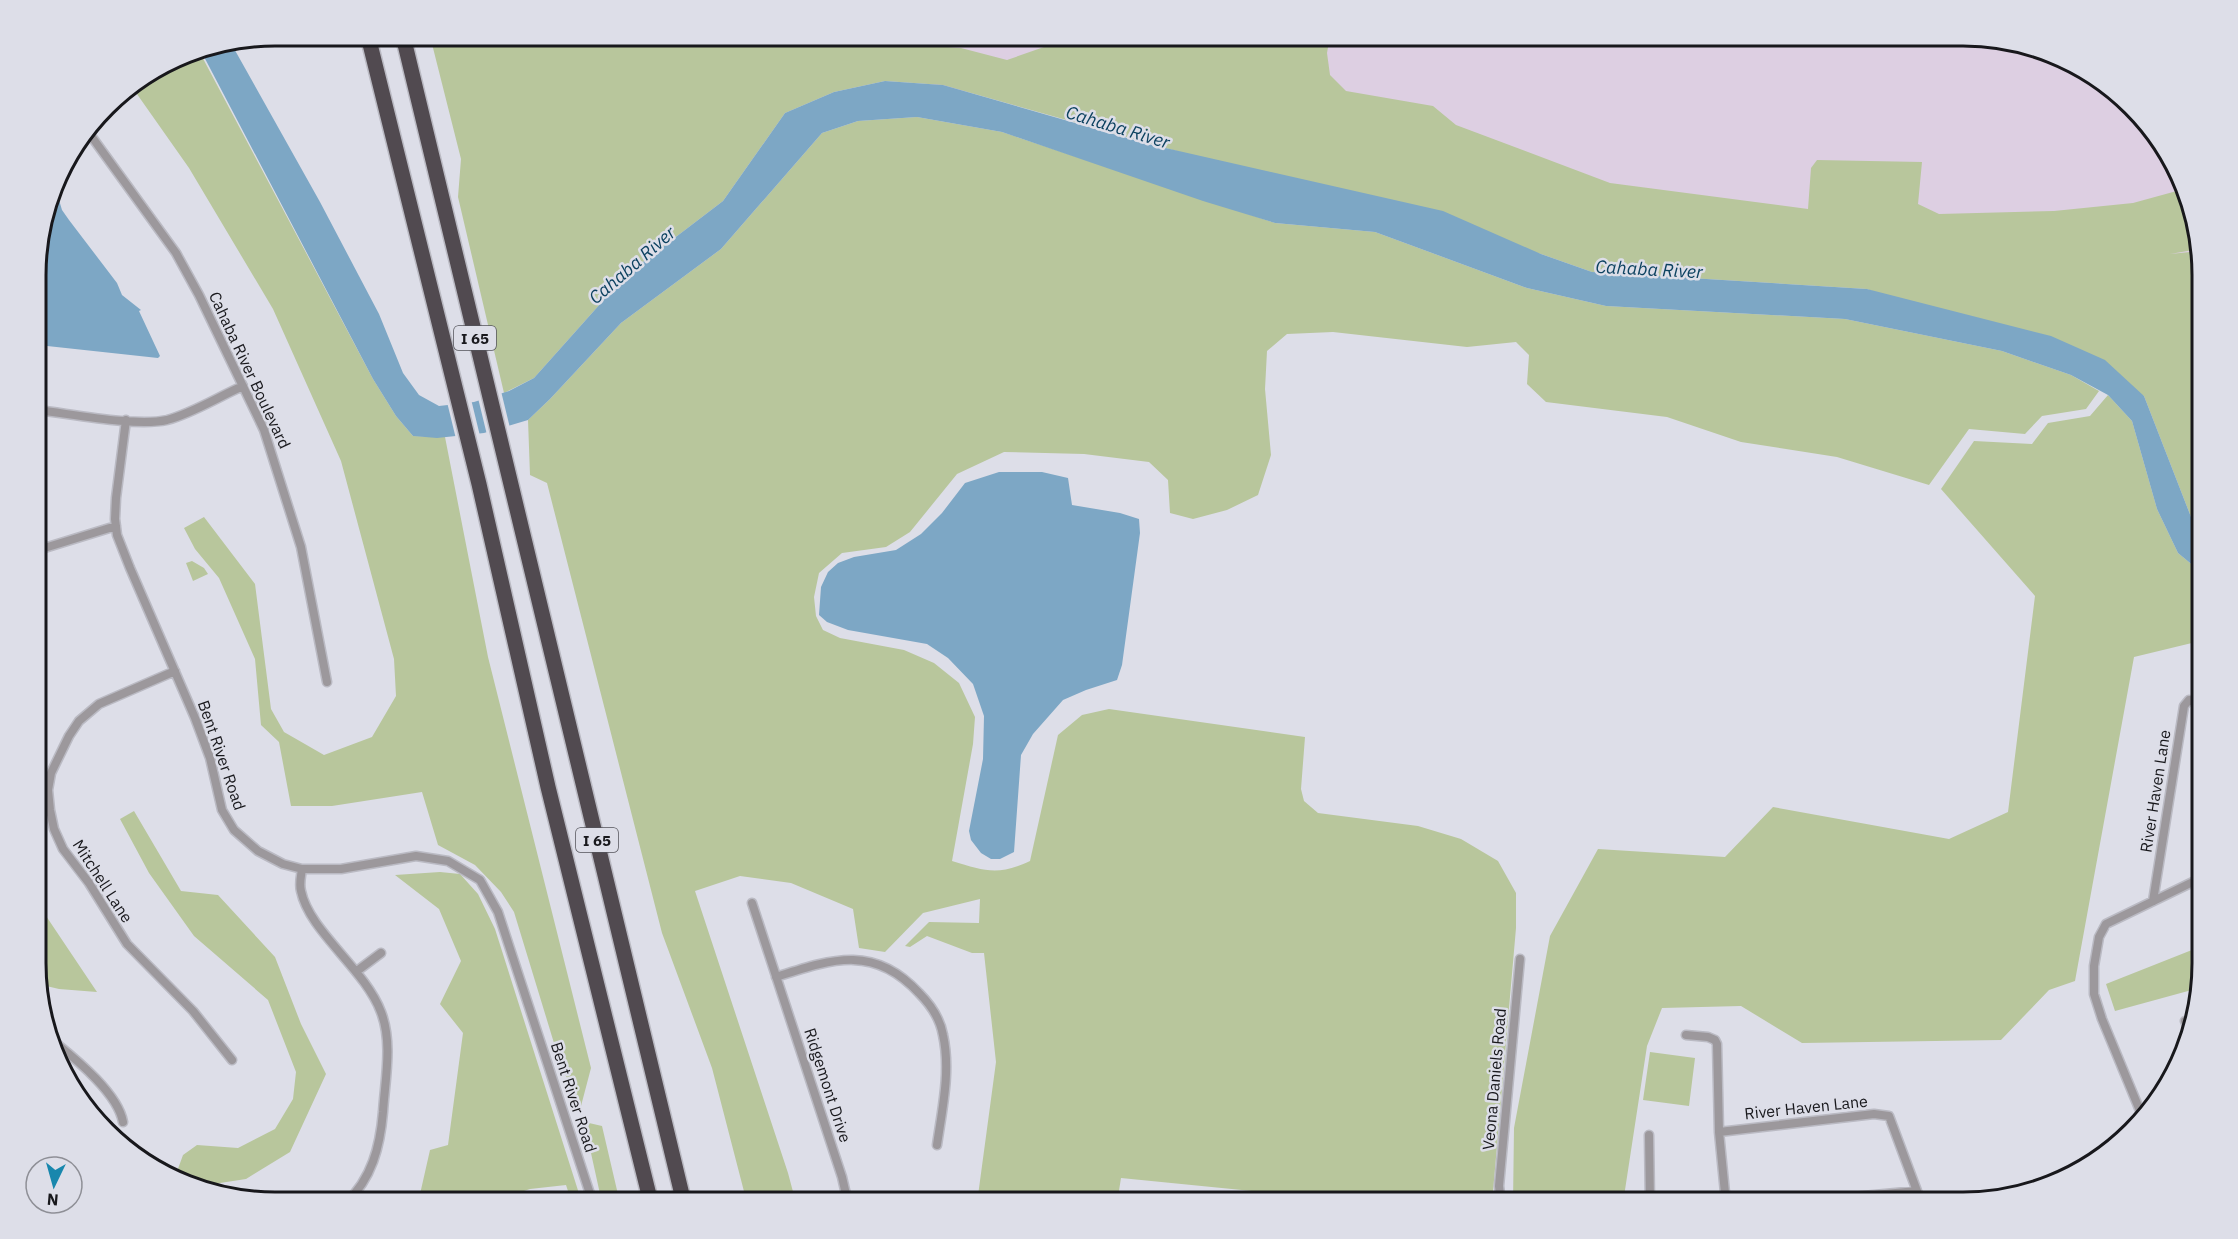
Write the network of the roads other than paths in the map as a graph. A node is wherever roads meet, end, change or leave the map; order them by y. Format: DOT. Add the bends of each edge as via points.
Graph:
graph roads {
  1 [pos="371,46"];
  2 [pos="405,46"];
  3 [pos="93,138"];
  4 [pos="243,386"];
  5 [pos="46,411"];
  6 [pos="126,420"];
  7 [pos="116,526"];
  8 [pos="46,548"];
  9 [pos="175,671"];
  10 [pos="327,682"];
  11 [pos="2192,701"];
  12 [pos="302,869"];
  13 [pos="2192,883"];
  14 [pos="2153,901"];
  15 [pos="752,903"];
  16 [pos="381,953"];
  17 [pos="1520,959"];
  18 [pos="357,971"];
  19 [pos="776,977"];
  20 [pos="1686,1035"];
  21 [pos="64,1050"];
  22 [pos="232,1060"];
  23 [pos="2139,1109"];
  24 [pos="123,1122"];
  25 [pos="1719,1132"];
  26 [pos="1649,1135"];
  27 [pos="937,1145"];
  28 [pos="1917,1191"];
  29 [pos="355,1192"];
  30 [pos="589,1192"];
  31 [pos="648,1192"];
  32 [pos="681,1192"];
  33 [pos="845,1192"];
  34 [pos="1500,1192"];
  35 [pos="1650,1192"];
  36 [pos="1725,1192"];
  37 [pos="1906,1192"];
  1 -- 31 [label="highway, I 65"];
  2 -- 32 [label="highway, I 65"];
  3 -- 4 [label="street, Cahaba River Boulevard" via="176,253"];
  4 -- 6 [label="street" via="166,420"];
  4 -- 10 [label="street, Cahaba River Boulevard" via="269,442 301,548"];
  5 -- 6 [label="street"];
  6 -- 7 [label="street, Bent River Road"];
  7 -- 8 [label="street"];
  7 -- 9 [label="street, Bent River Road"];
  9 -- 12 [label="street, Bent River Road" via="210,758 222,810 234,830 258,851"];
  9 -- 22 [label="street, Mitchell Lane" via="99,704 79,721 51,773 50,810 63,849 122,937 193,1011"];
  11 -- 14 [label="street, River Haven Lane" via="2184,706"];
  12 -- 18 [label="street" via="300,889 307,907"];
  12 -- 30 [label="street, Bent River Road" via="341,869 425,856 448,861 480,880 498,912"];
  13 -- 14 [label="street"];
  14 -- 23 [label="street" via="2106,924 2099,937 2094,966 2094,994"];
  15 -- 19 [label="street, Ridgemont Drive"];
  16 -- 18 [label="street"];
  17 -- 34 [label="street, Veona Daniels Road"];
  18 -- 29 [label="street" via="382,1013 387,1042 380,1136 374,1161"];
  19 -- 27 [label="street" via="847,959 878,962 908,981 934,1008 944,1036 946,1079"];
  19 -- 33 [label="street, Ridgemont Drive"];
  20 -- 25 [label="street" via="1708,1037 1717,1044"];
  21 -- 24 [label="street" via="110,1093"];
  25 -- 28 [label="street, River Haven Lane" via="1874,1114 1889,1116"];
  25 -- 36 [label="street"];
  26 -- 35 [label="street"];
  28 -- 37 [label="street"];
}
